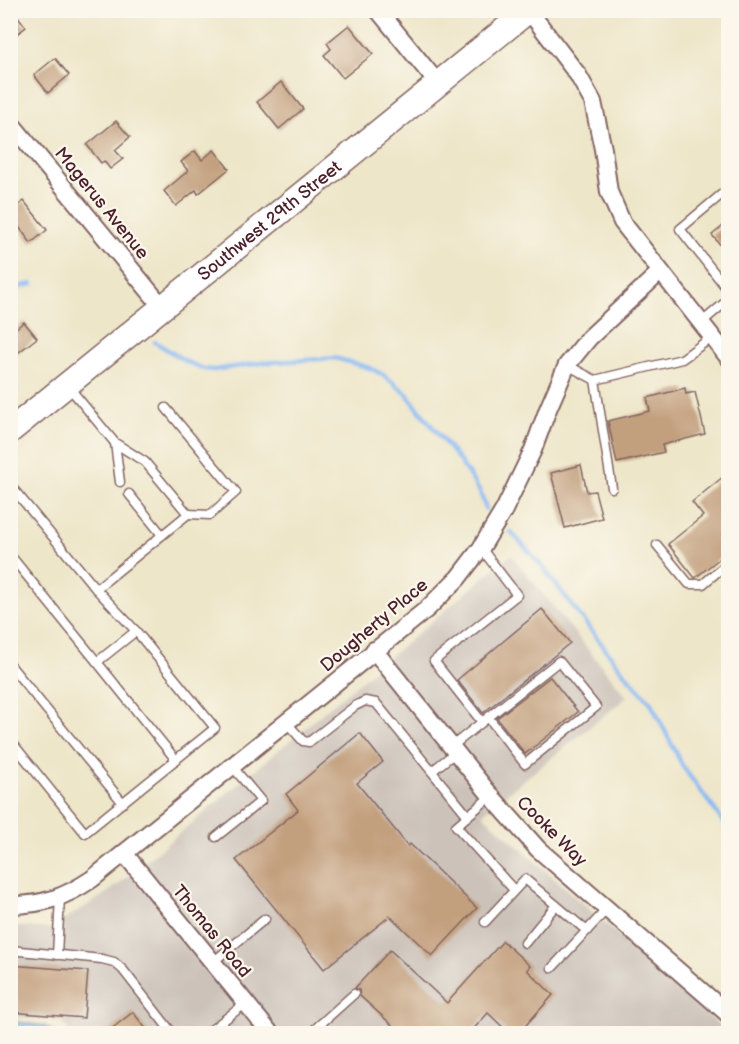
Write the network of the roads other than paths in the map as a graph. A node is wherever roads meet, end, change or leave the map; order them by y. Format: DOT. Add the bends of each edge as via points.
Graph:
graph roads {
  1 [pos="378,10"];
  2 [pos="529,11"];
  3 [pos="439,85"];
  4 [pos="10,122"];
  5 [pos="729,189"];
  6 [pos="660,272"];
  7 [pos="729,290"];
  8 [pos="729,300"];
  9 [pos="164,309"];
  10 [pos="701,323"];
  11 [pos="712,337"];
  12 [pos="729,357"];
  13 [pos="567,365"];
  14 [pos="595,380"];
  15 [pos="68,386"];
  16 [pos="166,408"];
  17 [pos="10,431"];
  18 [pos="115,443"];
  19 [pos="120,482"];
  20 [pos="10,484"];
  21 [pos="612,488"];
  22 [pos="129,494"];
  23 [pos="188,514"];
  24 [pos="162,535"];
  25 [pos="657,545"];
  26 [pos="481,548"];
  27 [pos="10,555"];
  28 [pos="729,563"];
  29 [pos="96,589"];
  30 [pos="136,631"];
  31 [pos="374,650"];
  32 [pos="97,662"];
  33 [pos="10,665"];
  34 [pos="485,720"];
  35 [pos="286,722"];
  36 [pos="10,740"];
  37 [pos="454,749"];
  38 [pos="176,760"];
  39 [pos="232,766"];
  40 [pos="432,771"];
  41 [pos="491,796"];
  42 [pos="123,803"];
  43 [pos="468,816"];
  44 [pos="216,837"];
  45 [pos="124,853"];
  46 [pos="514,890"];
  47 [pos="60,897"];
  48 [pos="10,905"];
  49 [pos="556,905"];
  50 [pos="607,909"];
  51 [pos="265,919"];
  52 [pos="485,922"];
  53 [pos="586,931"];
  54 [pos="525,942"];
  55 [pos="10,950"];
  56 [pos="57,955"];
  57 [pos="213,962"];
  58 [pos="552,968"];
  59 [pos="354,994"];
  60 [pos="246,1003"];
  61 [pos="729,1014"];
  62 [pos="173,1034"];
  63 [pos="206,1034"];
  64 [pos="271,1034"];
  65 [pos="322,1034"];
  1 -- 3 [label="street"];
  2 -- 3 [label="street, Southwest 29th Street"];
  2 -- 6 [label="street" via="578,75 593,102 609,192 622,222"];
  3 -- 9 [label="street, Southwest 29th Street"];
  4 -- 9 [label="street, Magerus Avenue"];
  5 -- 7 [label="lane" via="680,229"];
  6 -- 10 [label="street"];
  6 -- 13 [label="street, Dougherty Place" via="589,338"];
  8 -- 10 [label="lane"];
  9 -- 15 [label="street, Southwest 29th Street"];
  10 -- 11 [label="street"];
  11 -- 12 [label="street"];
  11 -- 14 [label="lane" via="682,359"];
  13 -- 14 [label="lane"];
  13 -- 26 [label="street, Dougherty Place" via="533,450"];
  14 -- 21 [label="lane"];
  15 -- 17 [label="street, Southwest 29th Street"];
  15 -- 18 [label="lane"];
  16 -- 23 [label="lane" via="236,492 210,515"];
  18 -- 19 [label="lane"];
  18 -- 23 [label="lane" via="146,462"];
  20 -- 29 [label="lane"];
  22 -- 24 [label="lane"];
  23 -- 24 [label="lane"];
  24 -- 29 [label="lane"];
  25 -- 28 [label="lane" via="688,584 703,584"];
  26 -- 31 [label="street, Dougherty Place" via="427,609"];
  26 -- 34 [label="lane" via="517,595 434,661"];
  27 -- 32 [label="lane"];
  29 -- 30 [label="lane"];
  30 -- 32 [label="lane"];
  30 -- 38 [label="lane" via="215,728"];
  31 -- 35 [label="street, Dougherty Place"];
  31 -- 37 [label="street, Cooke Way"];
  32 -- 38 [label="lane"];
  33 -- 42 [label="lane"];
  34 -- 34 [label="lane" via="559,661 596,707 525,764"];
  34 -- 37 [label="lane"];
  35 -- 39 [label="street, Dougherty Place"];
  35 -- 40 [label="lane" via="303,741 309,742 355,706 365,701 376,703"];
  36 -- 42 [label="lane" via="85,833"];
  37 -- 40 [label="lane"];
  37 -- 41 [label="street, Cooke Way"];
  38 -- 42 [label="lane"];
  39 -- 44 [label="lane" via="261,801"];
  39 -- 45 [label="street, Dougherty Place"];
  40 -- 43 [label="lane"];
  41 -- 43 [label="lane"];
  41 -- 50 [label="street, Cooke Way" via="538,849"];
  43 -- 46 [label="lane" via="456,826"];
  45 -- 47 [label="street, Dougherty Place" via="92,879"];
  45 -- 57 [label="street, Thomas Road"];
  46 -- 49 [label="lane" via="525,879"];
  46 -- 52 [label="lane"];
  47 -- 48 [label="street, Dougherty Place"];
  47 -- 56 [label="lane"];
  49 -- 53 [label="lane"];
  49 -- 54 [label="lane"];
  50 -- 53 [label="lane"];
  50 -- 61 [label="street, Cooke Way"];
  51 -- 57 [label="lane"];
  53 -- 58 [label="lane"];
  55 -- 56 [label="lane"];
  56 -- 62 [label="lane" via="114,962"];
  57 -- 60 [label="street, Thomas Road"];
  59 -- 65 [label="lane" via="316,1028"];
  60 -- 63 [label="lane"];
  60 -- 64 [label="street, Thomas Road"];
}
